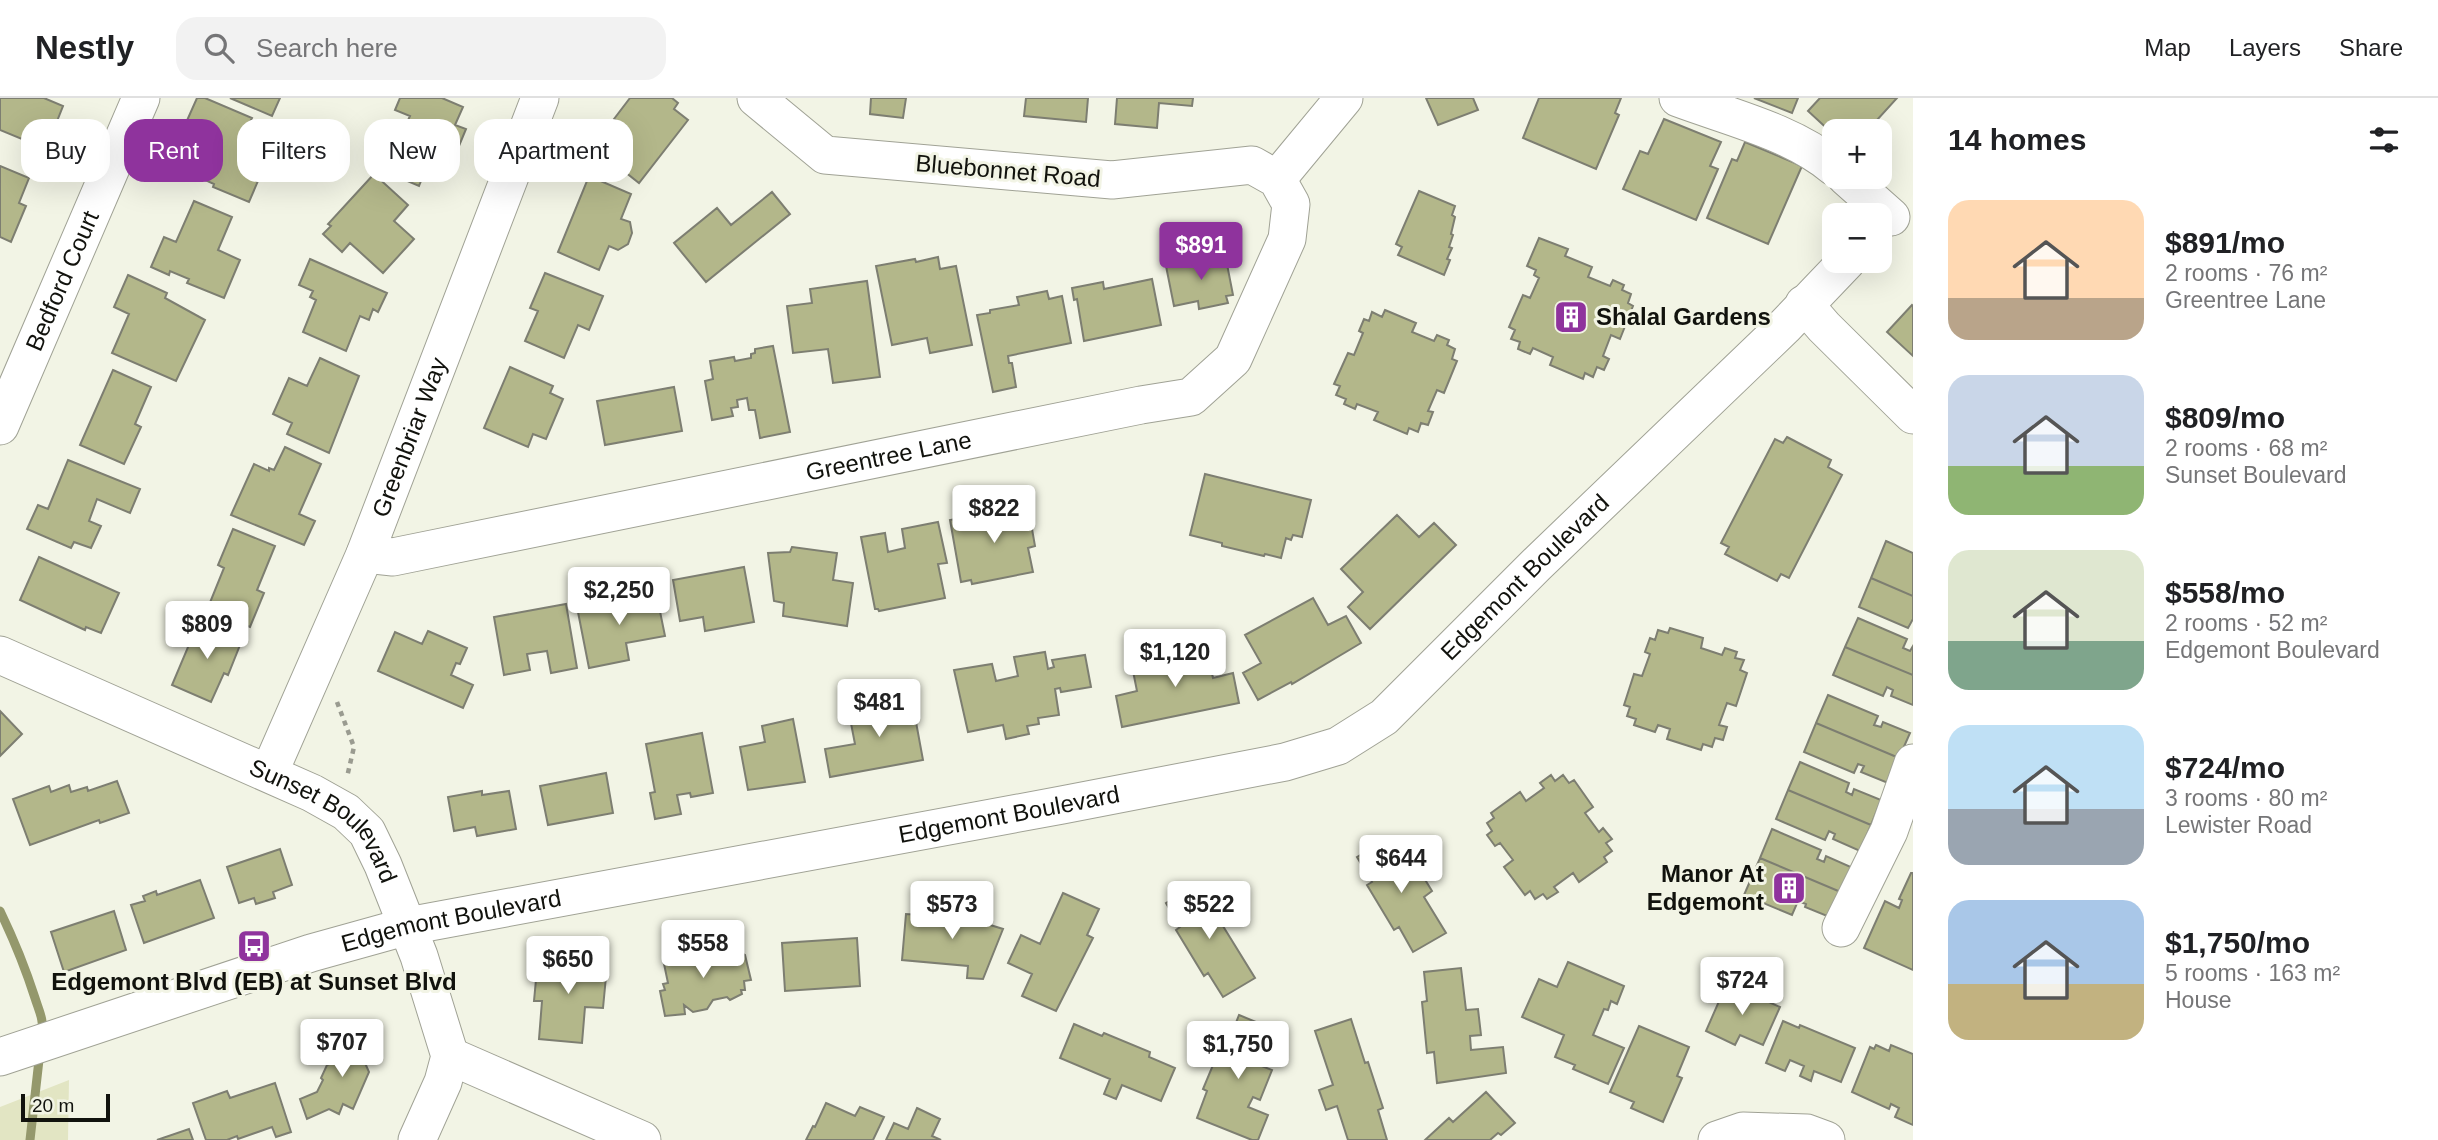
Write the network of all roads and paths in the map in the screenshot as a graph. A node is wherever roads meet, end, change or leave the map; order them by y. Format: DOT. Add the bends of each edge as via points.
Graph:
graph roads {
  1 [pos="141,98"];
  2 [pos="540,98"];
  3 [pos="756,98"];
  4 [pos="1344,98"];
  5 [pos="1678,98"];
  6 [pos="1822,157"];
  7 [pos="1862,189"];
  8 [pos="1284,191"];
  9 [pos="1894,214"];
  10 [pos="1835,273"];
  11 [pos="1804,304"];
  12 [pos="1913,415"];
  13 [pos="0,426"];
  14 [pos="365,554"];
  15 [pos="0,655"];
  16 [pos="336,695"];
  17 [pos="1913,763"];
  18 [pos="269,773"];
  19 [pos="345,785"];
  20 [pos="1901,836"];
  21 [pos="408,926"];
  22 [pos="1841,928"];
  23 [pos="450,1056"];
  24 [pos="0,1057"];
  25 [pos="417,1140"];
  26 [pos="642,1140"];
  27 [pos="1717,1140"];
  28 [pos="1826,1140"];
  1 -- 13 [label="street, Bedford Court"];
  2 -- 14 [label="street, Greenbriar Way"];
  3 -- 8 [label="street, Bluebonnet Road" via="825,155 1112,180 1252,165"];
  4 -- 8 [label="street"];
  5 -- 6 [label="street" via="1786,138"];
  7 -- 9 [label="street"];
  8 -- 14 [label="street, Greentree Lane" via="1287,239 1234,359 1191,397 393,557"];
  10 -- 11 [label="street, Edgemont Boulevard"];
  11 -- 12 [label="street"];
  11 -- 21 [label="street, Edgemont Boulevard" via="1384,717 1338,746 1285,762"];
  14 -- 18 [label="street, Greenbriar Way"];
  15 -- 18 [label="street, Sunset Boulevard"];
  16 -- 19 [label="path" via="354,747"];
  17 -- 20 [label="street"];
  18 -- 21 [label="street, Sunset Boulevard" via="346,812 367,832"];
  20 -- 22 [label="street"];
  21 -- 23 [label="street, Sunset Boulevard"];
  21 -- 24 [label="street, Edgemont Boulevard" via="311,953"];
  23 -- 25 [label="street"];
  23 -- 26 [label="street"];
  27 -- 28 [label="street" via="1743,1131 1807,1133"];
}
